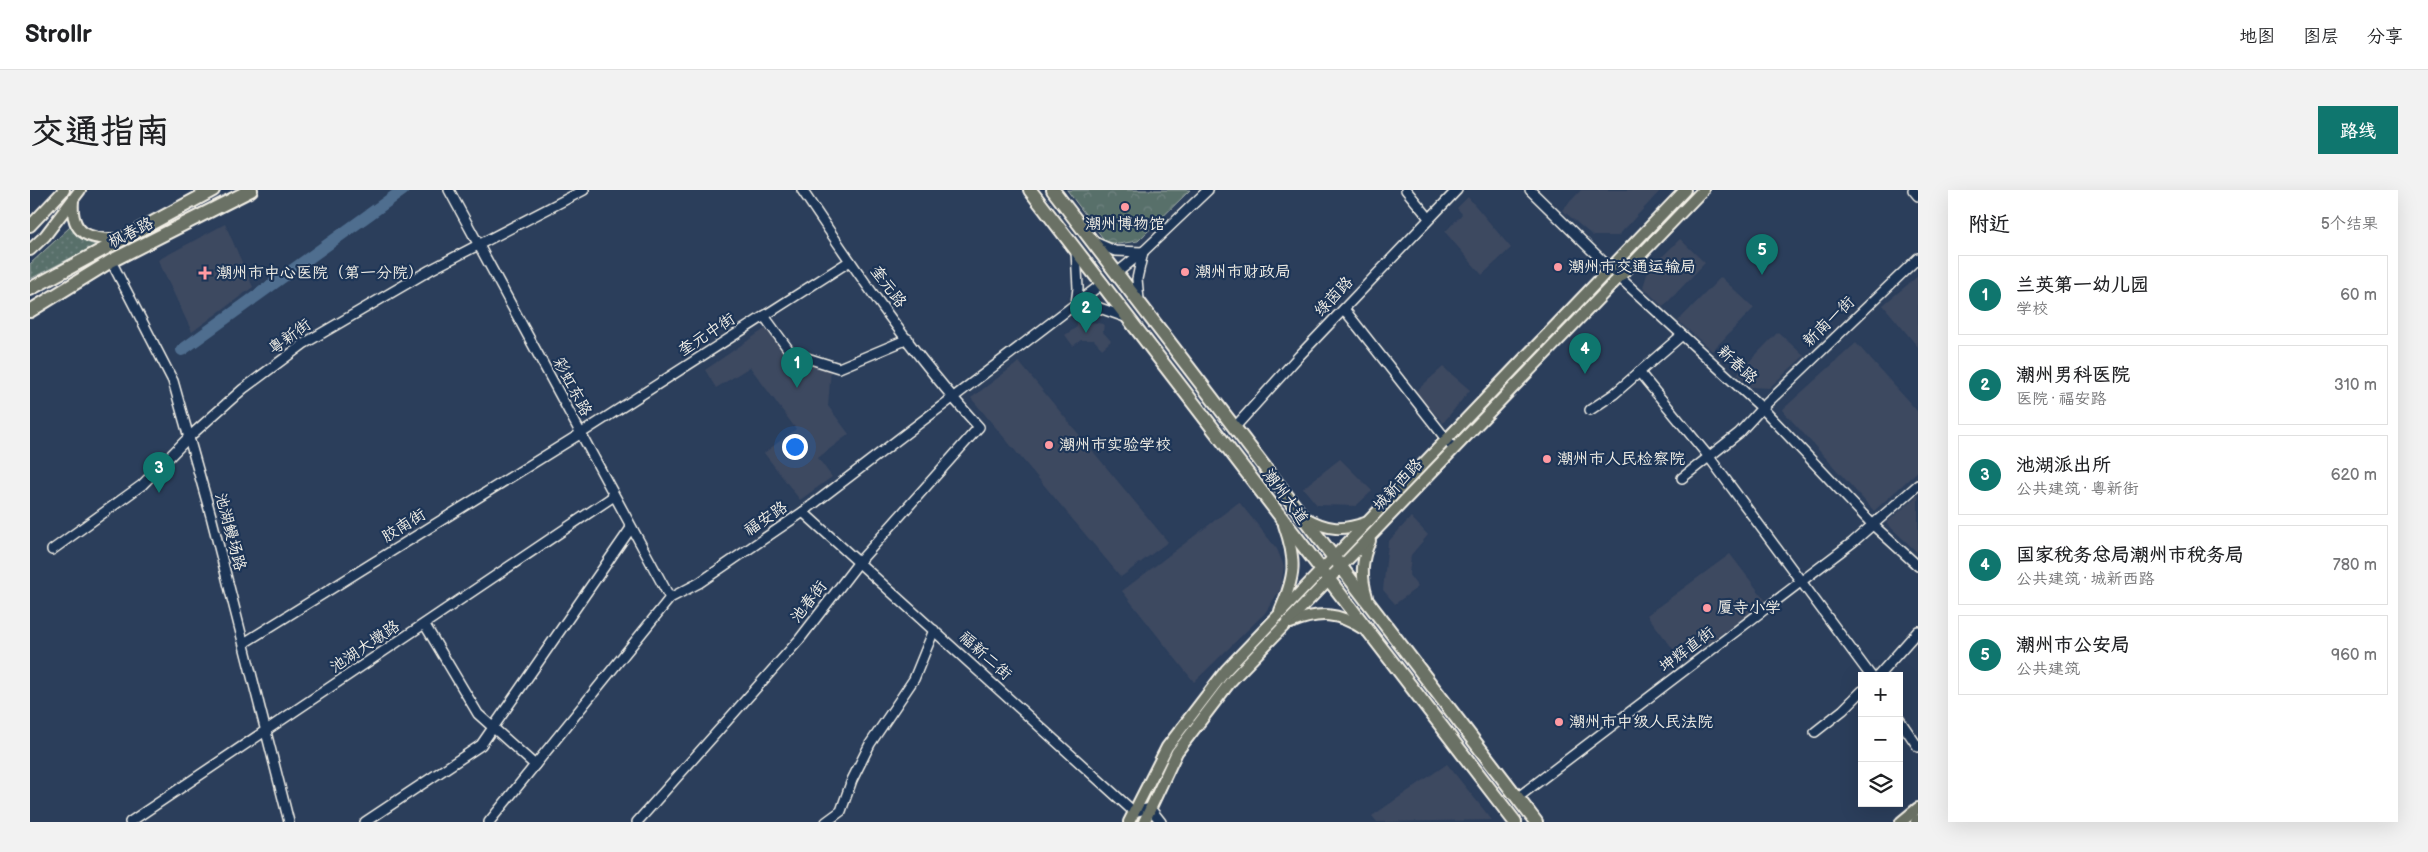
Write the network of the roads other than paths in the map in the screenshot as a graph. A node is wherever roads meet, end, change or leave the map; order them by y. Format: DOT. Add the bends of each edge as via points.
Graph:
graph roads {
  1 [pos="64,190"];
  2 [pos="80,190"];
  3 [pos="214,190"];
  4 [pos="251,190"];
  5 [pos="449,190"];
  6 [pos="584,190"];
  7 [pos="802,190"];
  8 [pos="1030,190"];
  9 [pos="1053,190"];
  10 [pos="1208,190"];
  11 [pos="1406,190"];
  12 [pos="1457,190"];
  13 [pos="1530,190"];
  14 [pos="1684,190"];
  15 [pos="1703,190"];
  16 [pos="1912,190"];
  17 [pos="1918,196"];
  18 [pos="73,200"];
  19 [pos="1429,218"];
  20 [pos="32,223"];
  21 [pos="120,239"];
  22 [pos="1093,241"];
  23 [pos="479,246"];
  24 [pos="1076,248"];
  25 [pos="30,250"];
  26 [pos="1143,252"];
  27 [pos="1918,258"];
  28 [pos="111,261"];
  29 [pos="850,261"];
  30 [pos="1610,267"];
  31 [pos="1121,270"];
  32 [pos="1620,277"];
  33 [pos="1103,283"];
  34 [pos="30,289"];
  35 [pos="1139,300"];
  36 [pos="1076,304"];
  37 [pos="1344,309"];
  38 [pos="30,311"];
  39 [pos="764,316"];
  40 [pos="1129,318"];
  41 [pos="1682,335"];
  42 [pos="908,339"];
  43 [pos="1639,372"];
  44 [pos="953,399"];
  45 [pos="1762,408"];
  46 [pos="1590,410"];
  47 [pos="1235,427"];
  48 [pos="580,434"];
  49 [pos="189,437"];
  50 [pos="1449,444"];
  51 [pos="1709,457"];
  52 [pos="1682,478"];
  53 [pos="1918,485"];
  54 [pos="614,496"];
  55 [pos="803,512"];
  56 [pos="1303,517"];
  57 [pos="1283,521"];
  58 [pos="1369,521"];
  59 [pos="1873,525"];
  60 [pos="631,528"];
  61 [pos="1375,531"];
  62 [pos="52,550"];
  63 [pos="859,562"];
  64 [pos="1338,563"];
  65 [pos="1918,566"];
  66 [pos="1326,576"];
  67 [pos="1801,581"];
  68 [pos="670,598"];
  69 [pos="1368,600"];
  70 [pos="1276,618"];
  71 [pos="1286,624"];
  72 [pos="425,625"];
  73 [pos="934,630"];
  74 [pos="1918,631"];
  75 [pos="1370,634"];
  76 [pos="244,643"];
  77 [pos="1867,672"];
  78 [pos="1882,672"];
  79 [pos="1858,695"];
  80 [pos="1903,725"];
  81 [pos="493,729"];
  82 [pos="266,732"];
  83 [pos="1815,732"];
  84 [pos="1918,747"];
  85 [pos="535,765"];
  86 [pos="1517,798"];
  87 [pos="1150,808"];
  88 [pos="1918,808"];
  89 [pos="1134,812"];
  90 [pos="130,822"];
  91 [pos="289,822"];
  92 [pos="364,822"];
  93 [pos="489,822"];
  94 [pos="637,822"];
  95 [pos="826,822"];
  96 [pos="1128,822"];
  97 [pos="1144,822"];
  98 [pos="1161,822"];
  99 [pos="1515,822"];
  100 [pos="1536,822"];
  101 [pos="1901,822"];
  1 -- 20 [label="main road"];
  2 -- 18 [label="main road"];
  3 -- 21 [label="highway, 枫春路"];
  4 -- 28 [label="highway, 枫春路"];
  5 -- 23 [label="street, 彩虹东路"];
  6 -- 23 [label="street, 粤新街"];
  7 -- 29 [label="street, 奎元路"];
  8 -- 24 [label="highway, 潮州大道"];
  9 -- 22 [label="highway, 潮州大道"];
  10 -- 26 [label="street"];
  11 -- 19 [label="street"];
  12 -- 19 [label="street, 绿茵路"];
  13 -- 30 [label="street, 新春路"];
  14 -- 30 [label="main road, 城新西路"];
  15 -- 32 [label="main road, 城新西路"];
  16 -- 17 [label="street"];
  18 -- 21 [label="main road" via="72,210 83,233 96,239"];
  18 -- 25 [label="main road"];
  19 -- 37 [label="street, 绿茵路"];
  21 -- 34 [label="highway, 枫春路"];
  22 -- 26 [label="street" via="1115,251"];
  22 -- 31 [label="highway, 潮州大道"];
  23 -- 48 [label="street, 彩虹东路"];
  23 -- 49 [label="street, 粤新街" via="430,270 305,343 243,389"];
  24 -- 33 [label="highway, 潮州大道"];
  24 -- 36 [label="street"];
  26 -- 31 [label="street"];
  26 -- 35 [label="street" via="1137,279"];
  27 -- 45 [label="street, 新南一街"];
  28 -- 38 [label="highway, 枫春路"];
  28 -- 49 [label="street, 池湖鳗场路" via="169,372"];
  29 -- 39 [label="street, 奎元中街"];
  29 -- 42 [label="street, 奎元路"];
  30 -- 32 [label="street, 新春路"];
  30 -- 50 [label="main road, 城新西路"];
  31 -- 35 [label="highway, 潮州大道"];
  32 -- 41 [label="street, 新春路"];
  32 -- 50 [label="main road, 城新西路"];
  33 -- 36 [label="street, 福安路"];
  33 -- 40 [label="highway, 潮州大道"];
  35 -- 47 [label="highway, 潮州大道"];
  36 -- 40 [label="street" via="1094,306"];
  36 -- 44 [label="street, 福安路"];
  37 -- 47 [label="street, 绿茵路"];
  37 -- 50 [label="street"];
  39 -- 42 [label="street" via="792,352 839,368"];
  39 -- 48 [label="street, 奎元中街"];
  40 -- 57 [label="highway, 潮州大道"];
  41 -- 43 [label="street"];
  41 -- 45 [label="street, 新春路"];
  42 -- 44 [label="street, 奎元路"];
  43 -- 46 [label="street"];
  43 -- 51 [label="street"];
  44 -- 55 [label="street, 福安路"];
  44 -- 63 [label="street, 池春街" via="979,427"];
  45 -- 51 [label="street, 新南一街" via="1739,433"];
  45 -- 59 [label="street, 新春路"];
  47 -- 56 [label="highway, 潮州大道"];
  48 -- 54 [label="street, 彩虹东路"];
  48 -- 76 [label="street, 胶南街"];
  49 -- 62 [label="street, 粤新街" via="142,485"];
  49 -- 76 [label="street, 池湖鳗场路"];
  50 -- 58 [label="main road, 城新西路"];
  50 -- 61 [label="main road, 城新西路"];
  51 -- 52 [label="street, 新南一街"];
  51 -- 67 [label="street"];
  53 -- 59 [label="street, 坤辉直街"];
  54 -- 60 [label="street, 彩虹东路"];
  54 -- 72 [label="street, 池湖大墩路"];
  55 -- 63 [label="street, 福新二街"];
  55 -- 68 [label="street, 福安路" via="699,583"];
  56 -- 58 [label="main road" via="1334,529 1351,528"];
  56 -- 64 [label="highway, 潮州大道"];
  57 -- 66 [label="highway, 潮州大道"];
  57 -- 70 [label="main road" via="1291,545 1293,576"];
  58 -- 64 [label="main road, 城新西路"];
  59 -- 65 [label="street, 新春路"];
  59 -- 67 [label="street, 坤辉直街"];
  60 -- 68 [label="street, 彩虹东路"];
  60 -- 81 [label="street"];
  61 -- 64 [label="main road, 城新西路"];
  61 -- 69 [label="main road" via="1362,567 1362,582"];
  63 -- 73 [label="street, 福新二街"];
  63 -- 94 [label="street, 池春街" via="799,640"];
  64 -- 66 [label="main road, 城新西路"];
  64 -- 69 [label="highway, 潮州大道"];
  66 -- 70 [label="main road, 城新西路"];
  66 -- 71 [label="main road, 城新西路"];
  66 -- 75 [label="highway, 潮州大道"];
  67 -- 77 [label="street"];
  67 -- 86 [label="street, 坤辉直街"];
  68 -- 85 [label="street, 福安路"];
  69 -- 86 [label="highway, 潮州大道"];
  70 -- 89 [label="main road, 城新西路" via="1226,670 1167,747"];
  71 -- 75 [label="main road" via="1304,617 1341,616"];
  71 -- 87 [label="main road, 城新西路" via="1232,680 1177,752"];
  72 -- 81 [label="street" via="478,714"];
  72 -- 82 [label="street, 池湖大墩路"];
  73 -- 89 [label="street, 福新二街"];
  73 -- 95 [label="street" via="914,679 870,744 852,780 842,811"];
  74 -- 78 [label="street"];
  75 -- 99 [label="highway, 潮州大道"];
  76 -- 82 [label="street, 池湖鳗场路"];
  79 -- 83 [label="street"];
  80 -- 84 [label="street"];
  81 -- 85 [label="street"];
  81 -- 92 [label="street" via="481,745"];
  82 -- 90 [label="street, 池湖大墩路"];
  82 -- 91 [label="street, 池湖鳗场路"];
  85 -- 93 [label="street, 福安路"];
  86 -- 100 [label="highway, 潮州大道"];
  87 -- 89 [label="street"];
  87 -- 97 [label="main road, 城新西路"];
  87 -- 98 [label="street"];
  88 -- 101 [label="main road"];
  89 -- 96 [label="main road, 城新西路"];
}
